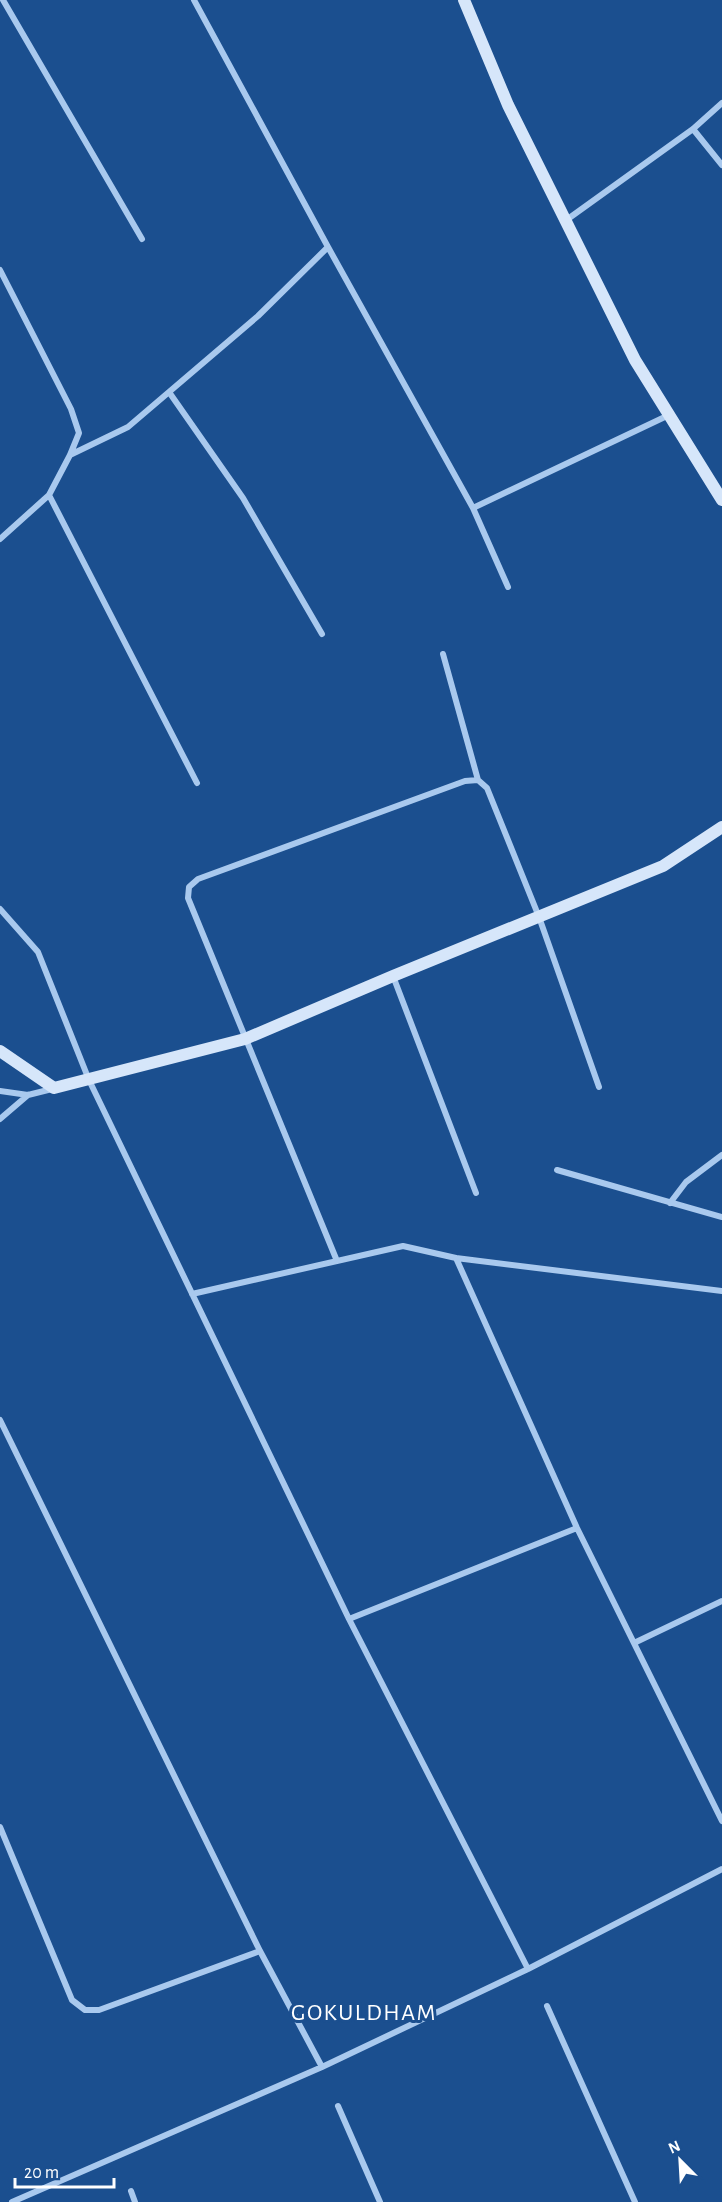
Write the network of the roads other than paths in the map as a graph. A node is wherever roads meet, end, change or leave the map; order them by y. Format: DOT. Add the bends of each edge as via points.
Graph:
graph roads {
  1 [pos="3,0"];
  2 [pos="194,0"];
  3 [pos="464,0"];
  4 [pos="722,103"];
  5 [pos="693,129"];
  6 [pos="722,165"];
  7 [pos="566,221"];
  8 [pos="142,239"];
  9 [pos="328,247"];
  10 [pos="0,270"];
  11 [pos="170,392"];
  12 [pos="669,414"];
  13 [pos="70,455"];
  14 [pos="49,495"];
  15 [pos="722,500"];
  16 [pos="473,508"];
  17 [pos="0,539"];
  18 [pos="508,587"];
  19 [pos="322,634"];
  20 [pos="443,654"];
  21 [pos="478,780"];
  22 [pos="197,783"];
  23 [pos="722,827"];
  24 [pos="0,909"];
  25 [pos="539,917"];
  26 [pos="393,976"];
  27 [pos="245,1039"];
  28 [pos="0,1051"];
  29 [pos="88,1080"];
  30 [pos="599,1087"];
  31 [pos="54,1088"];
  32 [pos="0,1091"];
  33 [pos="28,1095"];
  34 [pos="0,1119"];
  35 [pos="722,1155"];
  36 [pos="557,1170"];
  37 [pos="476,1193"];
  38 [pos="670,1203"];
  39 [pos="722,1217"];
  40 [pos="456,1258"];
  41 [pos="337,1261"];
  42 [pos="722,1291"];
  43 [pos="192,1294"];
  44 [pos="0,1420"];
  45 [pos="577,1528"];
  46 [pos="722,1602"];
  47 [pos="349,1619"];
  48 [pos="634,1643"];
  49 [pos="722,1821"];
  50 [pos="0,1827"];
  51 [pos="722,1869"];
  52 [pos="260,1951"];
  53 [pos="528,1969"];
  54 [pos="548,2006"];
  55 [pos="322,2067"];
  56 [pos="338,2106"];
  57 [pos="131,2191"];
  58 [pos="12,2202"];
  59 [pos="135,2202"];
  60 [pos="380,2202"];
  61 [pos="635,2202"];
  1 -- 8 [label="street"];
  2 -- 9 [label="street"];
  3 -- 7 [label="street" via="508,105"];
  4 -- 5 [label="street"];
  5 -- 6 [label="street"];
  5 -- 7 [label="street"];
  7 -- 12 [label="street" via="635,360"];
  9 -- 11 [label="street" via="258,316"];
  9 -- 16 [label="street"];
  10 -- 13 [label="street" via="71,409 79,433"];
  11 -- 13 [label="street" via="128,427"];
  11 -- 19 [label="street" via="243,498"];
  12 -- 15 [label="street"];
  12 -- 16 [label="street"];
  13 -- 14 [label="street"];
  14 -- 17 [label="street"];
  14 -- 22 [label="street"];
  16 -- 18 [label="street"];
  20 -- 21 [label="street"];
  21 -- 25 [label="street" via="487,788"];
  21 -- 27 [label="street" via="465,781 198,879 189,887 188,898"];
  23 -- 25 [label="street" via="663,866"];
  24 -- 29 [label="street" via="38,952"];
  25 -- 26 [label="street"];
  25 -- 30 [label="street"];
  26 -- 27 [label="street"];
  26 -- 37 [label="street"];
  27 -- 29 [label="street"];
  27 -- 41 [label="street"];
  28 -- 31 [label="street"];
  29 -- 31 [label="street"];
  29 -- 43 [label="street"];
  31 -- 33 [label="street"];
  32 -- 33 [label="street"];
  33 -- 34 [label="street"];
  35 -- 38 [label="street" via="686,1182"];
  36 -- 38 [label="street"];
  38 -- 39 [label="street"];
  40 -- 41 [label="street" via="402,1246"];
  40 -- 42 [label="street"];
  40 -- 45 [label="street"];
  41 -- 43 [label="street"];
  43 -- 47 [label="street"];
  44 -- 52 [label="street"];
  45 -- 47 [label="street"];
  45 -- 48 [label="street"];
  46 -- 48 [label="street"];
  47 -- 53 [label="street"];
  48 -- 49 [label="street"];
  50 -- 52 [label="street" via="72,2000 85,2010 99,2010"];
  51 -- 53 [label="street"];
  52 -- 55 [label="street"];
  53 -- 55 [label="street"];
  54 -- 61 [label="street"];
  55 -- 58 [label="street"];
  56 -- 60 [label="street"];
  57 -- 59 [label="street"];
}
